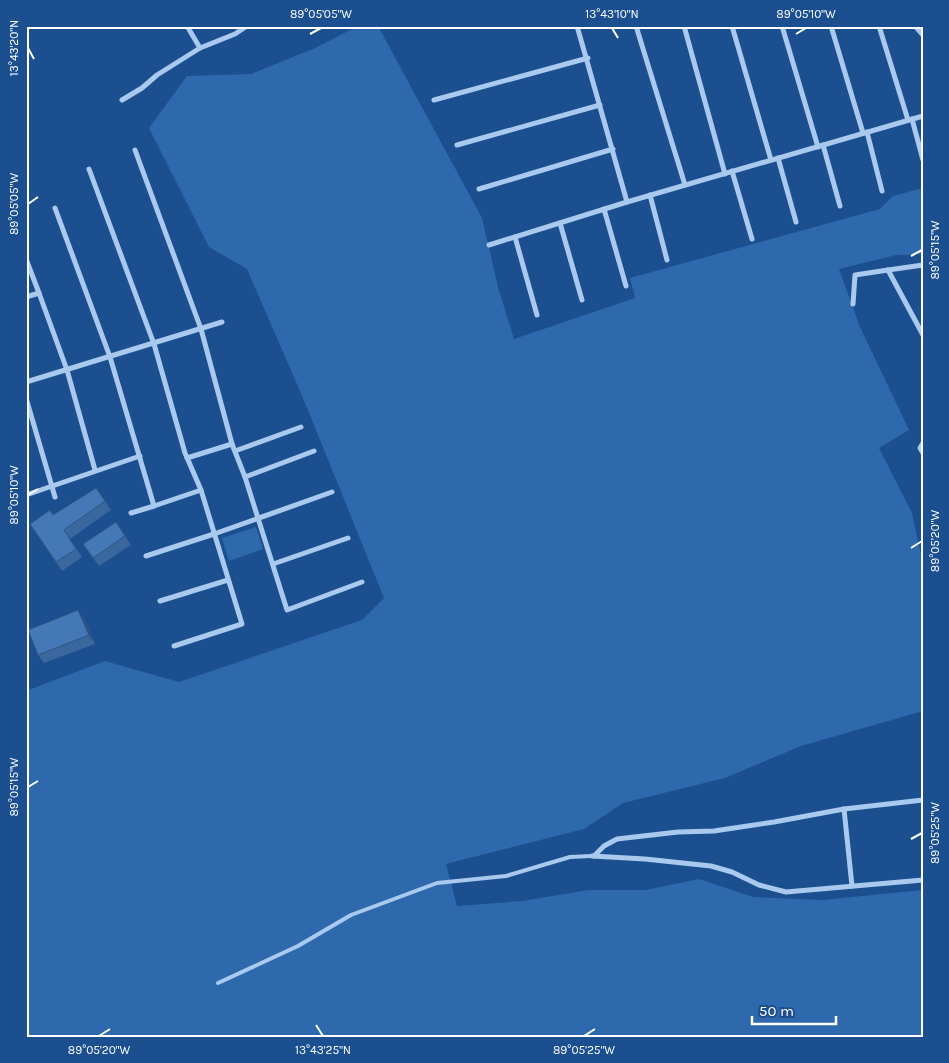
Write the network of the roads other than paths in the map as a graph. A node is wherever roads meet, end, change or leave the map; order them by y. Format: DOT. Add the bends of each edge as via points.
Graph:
graph roads {
  1 [pos="187,26"];
  2 [pos="247,26"];
  3 [pos="577,26"];
  4 [pos="636,26"];
  5 [pos="684,26"];
  6 [pos="732,26"];
  7 [pos="782,26"];
  8 [pos="831,26"];
  9 [pos="879,26"];
  10 [pos="915,26"];
  11 [pos="923,36"];
  12 [pos="200,48"];
  13 [pos="588,58"];
  14 [pos="122,100"];
  15 [pos="434,100"];
  16 [pos="600,105"];
  17 [pos="923,116"];
  18 [pos="910,120"];
  19 [pos="865,133"];
  20 [pos="457,145"];
  21 [pos="820,146"];
  22 [pos="613,149"];
  23 [pos="135,150"];
  24 [pos="778,158"];
  25 [pos="771,160"];
  26 [pos="923,160"];
  27 [pos="89,169"];
  28 [pos="732,172"];
  29 [pos="725,174"];
  30 [pos="684,185"];
  31 [pos="479,190"];
  32 [pos="882,191"];
  33 [pos="650,196"];
  34 [pos="627,202"];
  35 [pos="840,206"];
  36 [pos="55,208"];
  37 [pos="604,209"];
  38 [pos="796,222"];
  39 [pos="560,223"];
  40 [pos="515,237"];
  41 [pos="752,239"];
  42 [pos="489,245"];
  43 [pos="26,259"];
  44 [pos="667,260"];
  45 [pos="923,266"];
  46 [pos="888,270"];
  47 [pos="626,286"];
  48 [pos="39,293"];
  49 [pos="26,297"];
  50 [pos="582,300"];
  51 [pos="853,304"];
  52 [pos="537,315"];
  53 [pos="222,322"];
  54 [pos="201,329"];
  55 [pos="923,335"];
  56 [pos="154,344"];
  57 [pos="110,357"];
  58 [pos="67,370"];
  59 [pos="26,382"];
  60 [pos="26,398"];
  61 [pos="301,427"];
  62 [pos="923,443"];
  63 [pos="232,444"];
  64 [pos="235,451"];
  65 [pos="314,451"];
  66 [pos="923,454"];
  67 [pos="140,456"];
  68 [pos="186,456"];
  69 [pos="95,470"];
  70 [pos="245,477"];
  71 [pos="52,485"];
  72 [pos="201,490"];
  73 [pos="332,492"];
  74 [pos="26,495"];
  75 [pos="55,497"];
  76 [pos="154,506"];
  77 [pos="131,513"];
  78 [pos="258,519"];
  79 [pos="214,534"];
  80 [pos="348,538"];
  81 [pos="146,556"];
  82 [pos="273,564"];
  83 [pos="228,580"];
  84 [pos="362,582"];
  85 [pos="160,601"];
  86 [pos="174,646"];
  87 [pos="923,800"];
  88 [pos="844,810"];
  89 [pos="592,856"];
  90 [pos="923,880"];
  91 [pos="852,886"];
  92 [pos="218,982"];
  1 -- 12 [label="street"];
  2 -- 12 [label="street"];
  3 -- 13 [label="street"];
  4 -- 30 [label="street"];
  5 -- 29 [label="street"];
  6 -- 25 [label="street"];
  7 -- 21 [label="street"];
  8 -- 19 [label="street"];
  9 -- 18 [label="street"];
  10 -- 11 [label="street"];
  12 -- 14 [label="street"];
  13 -- 15 [label="street"];
  13 -- 16 [label="street"];
  16 -- 20 [label="street"];
  16 -- 22 [label="street"];
  17 -- 18 [label="street"];
  18 -- 19 [label="street"];
  18 -- 26 [label="street"];
  19 -- 21 [label="street"];
  19 -- 32 [label="street"];
  21 -- 24 [label="street"];
  21 -- 35 [label="street"];
  22 -- 31 [label="street"];
  22 -- 34 [label="street"];
  23 -- 54 [label="street"];
  24 -- 25 [label="street"];
  24 -- 38 [label="street"];
  25 -- 28 [label="street"];
  27 -- 56 [label="street"];
  28 -- 29 [label="street"];
  28 -- 41 [label="street"];
  29 -- 30 [label="street"];
  30 -- 33 [label="street"];
  33 -- 34 [label="street"];
  33 -- 44 [label="street"];
  34 -- 37 [label="street"];
  36 -- 57 [label="street"];
  37 -- 39 [label="street"];
  37 -- 47 [label="street"];
  39 -- 40 [label="street"];
  39 -- 50 [label="street"];
  40 -- 42 [label="street"];
  40 -- 52 [label="street"];
  43 -- 48 [label="street"];
  45 -- 46 [label="street"];
  46 -- 51 [label="street" via="855,275"];
  46 -- 55 [label="street"];
  48 -- 49 [label="street"];
  48 -- 58 [label="street"];
  53 -- 54 [label="street"];
  54 -- 56 [label="street"];
  54 -- 63 [label="street"];
  56 -- 57 [label="street"];
  56 -- 68 [label="street"];
  57 -- 58 [label="street"];
  57 -- 67 [label="street"];
  58 -- 59 [label="street"];
  58 -- 69 [label="street"];
  60 -- 71 [label="street"];
  61 -- 64 [label="street"];
  62 -- 66 [label="street" via="920,448"];
  63 -- 64 [label="street"];
  63 -- 68 [label="street"];
  64 -- 70 [label="street"];
  65 -- 70 [label="street"];
  67 -- 69 [label="street"];
  67 -- 76 [label="street"];
  68 -- 72 [label="street"];
  69 -- 71 [label="street"];
  70 -- 78 [label="street"];
  71 -- 74 [label="street"];
  71 -- 75 [label="street"];
  72 -- 76 [label="street"];
  72 -- 79 [label="street"];
  73 -- 78 [label="street"];
  76 -- 77 [label="street"];
  78 -- 79 [label="street"];
  78 -- 82 [label="street"];
  79 -- 81 [label="street"];
  79 -- 83 [label="street"];
  80 -- 82 [label="street"];
  82 -- 84 [label="street" via="287,610"];
  83 -- 85 [label="street"];
  83 -- 86 [label="street" via="242,624"];
  87 -- 88 [label="street"];
  88 -- 89 [label="street" via="714,831 617,839"];
  88 -- 91 [label="street"];
  89 -- 91 [label="street" via="711,866 786,892"];
  89 -- 92 [label="lane" via="570,857 506,876 436,883 351,915 298,946"];
  90 -- 91 [label="street"];
}
